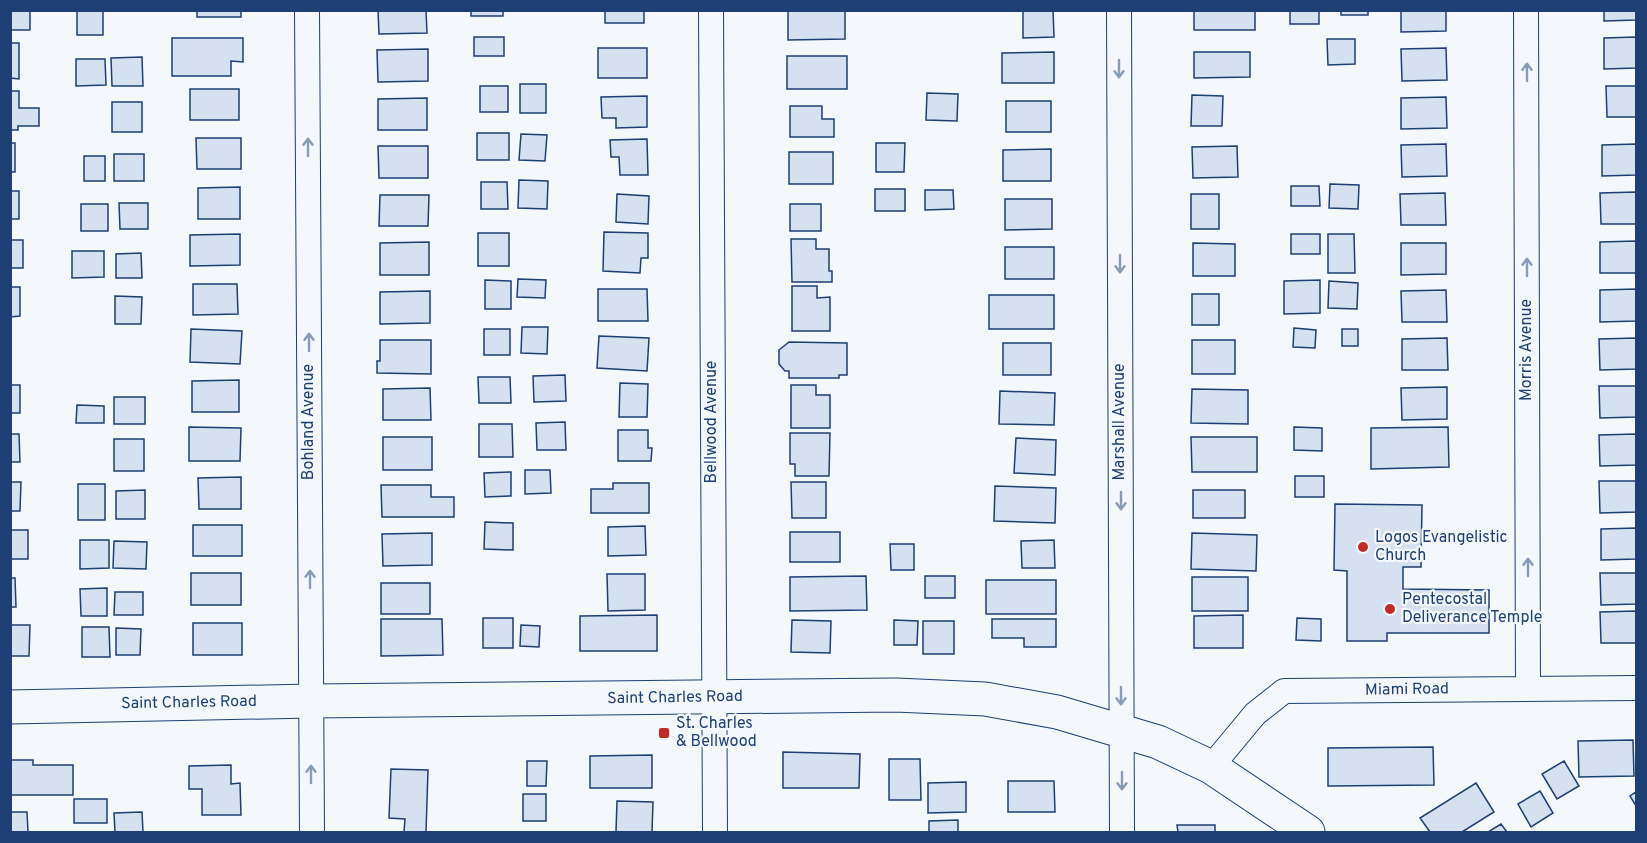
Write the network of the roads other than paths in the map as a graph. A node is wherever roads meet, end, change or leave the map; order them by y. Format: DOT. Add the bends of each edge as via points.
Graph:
graph roads {
  1 [pos="307,10"];
  2 [pos="711,10"];
  3 [pos="1119,10"];
  4 [pos="1526,10"];
  5 [pos="1636,688"];
  6 [pos="1528,689"];
  7 [pos="713,698"];
  8 [pos="311,701"];
  9 [pos="10,707"];
  10 [pos="1121,730"];
  11 [pos="1211,767"];
  12 [pos="312,832"];
  13 [pos="715,832"];
  14 [pos="1122,832"];
  15 [pos="1308,832"];
  8 -- 1 [label="street, Bohland Avenue, one-way"];
  2 -- 7 [label="street, Bellwood Avenue"];
  3 -- 10 [label="street, Marshall Avenue, one-way"];
  6 -- 4 [label="street, Morris Avenue, one-way"];
  5 -- 6 [label="street, Miami Road"];
  6 -- 11 [label="street, Miami Road" via="1284,691 1255,714"];
  7 -- 8 [label="main road, Saint Charles Road"];
  7 -- 10 [label="main road, Saint Charles Road" via="896,695 985,699 1057,712"];
  7 -- 13 [label="street, Bellwood Avenue"];
  8 -- 9 [label="main road, Saint Charles Road"];
  12 -- 8 [label="street, Bohland Avenue, one-way"];
  10 -- 11 [label="main road, Saint Charles Road"];
  10 -- 14 [label="street, Marshall Avenue, one-way"];
  11 -- 15 [label="main road, Saint Charles Road"];
}
